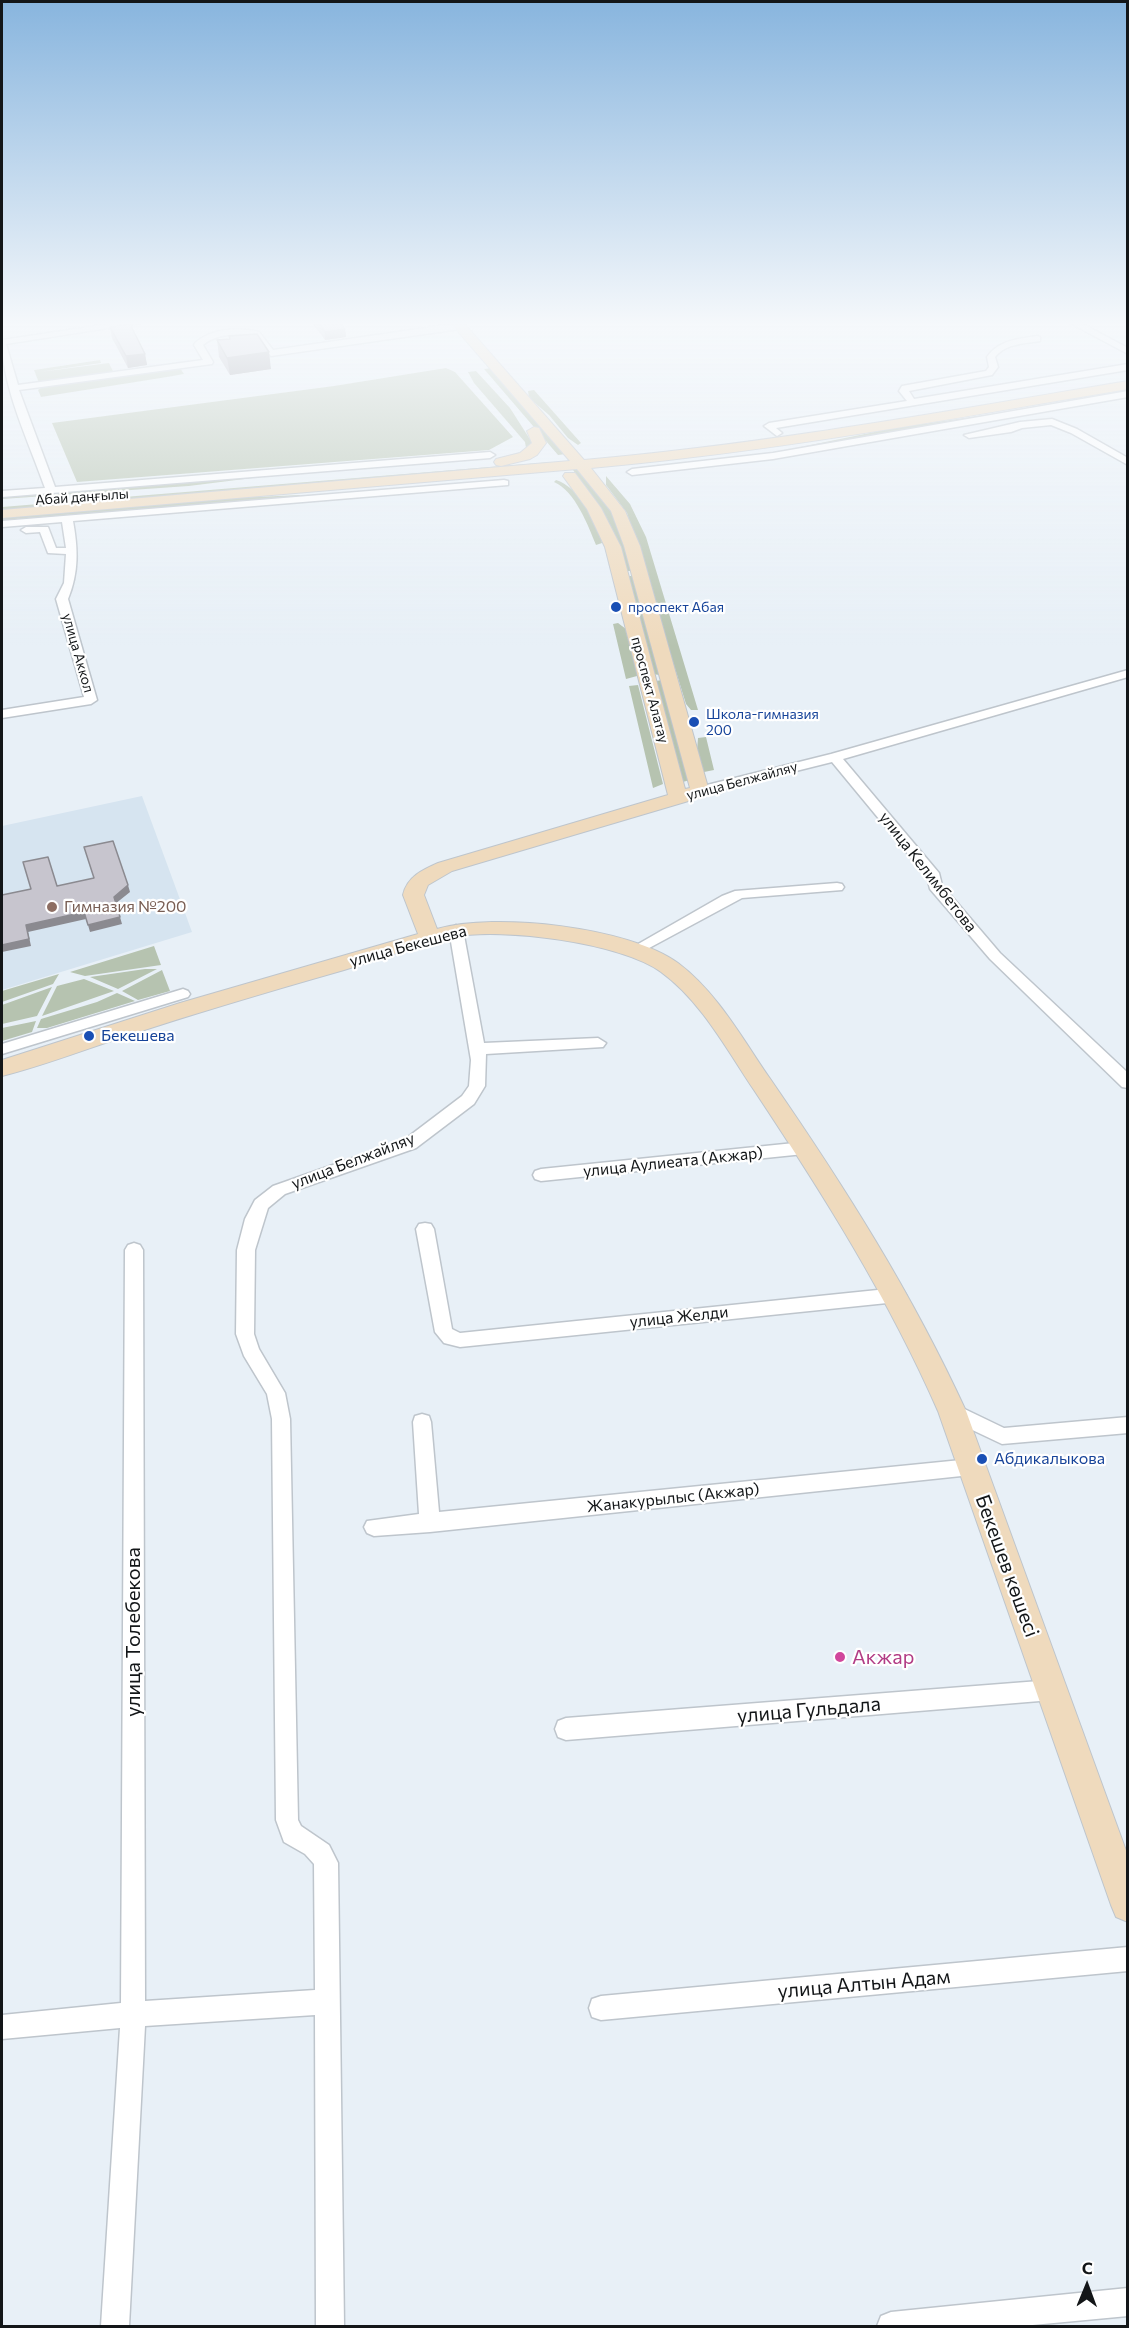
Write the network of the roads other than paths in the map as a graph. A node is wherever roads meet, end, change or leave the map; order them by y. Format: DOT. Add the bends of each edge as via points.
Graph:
graph roads {
  1 [pos="30,430"];
  2 [pos="552,430"];
  3 [pos="773,430"];
  4 [pos="831,430"];
  5 [pos="924,430"];
  6 [pos="1007,430"];
  7 [pos="1071,430"];
  8 [pos="534,431"];
  9 [pos="777,433"];
  10 [pos="969,435"];
  11 [pos="678,451"];
  12 [pos="569,462"];
  13 [pos="1128,462"];
  14 [pos="490,464"];
  15 [pos="632,471"];
  16 [pos="504,483"];
  17 [pos="303,484"];
  18 [pos="51,490"];
  19 [pos="605,493"];
  20 [pos="2,494"];
  21 [pos="586,496"];
  22 [pos="2,503"];
  23 [pos="2,514"];
  24 [pos="67,519"];
  25 [pos="2,524"];
  26 [pos="2,533"];
  27 [pos="72,551"];
  28 [pos="640,573"];
  29 [pos="620,575"];
  30 [pos="1128,672"];
  31 [pos="669,676"];
  32 [pos="648,679"];
  33 [pos="2,714"];
  34 [pos="835,757"];
  35 [pos="700,791"];
  36 [pos="678,798"];
  37 [pos="837,887"];
  38 [pos="456,930"];
  39 [pos="430,937"];
  40 [pos="633,951"];
  41 [pos="183,994"];
  42 [pos="598,1043"];
  43 [pos="2,1049"];
  44 [pos="478,1049"];
  45 [pos="2,1068"];
  46 [pos="1128,1083"];
  47 [pos="804,1148"];
  48 [pos="541,1175"];
  49 [pos="425,1229"];
  50 [pos="134,1250"];
  51 [pos="897,1294"];
  52 [pos="952,1411"];
  53 [pos="422,1422"];
  54 [pos="1128,1425"];
  55 [pos="971,1467"];
  56 [pos="430,1523"];
  57 [pos="374,1527"];
  58 [pos="1052,1690"];
  59 [pos="566,1730"];
  60 [pos="1128,1905"];
  61 [pos="1128,1959"];
  62 [pos="327,2002"];
  63 [pos="601,2008"];
  64 [pos="133,2014"];
  65 [pos="2,2027"];
  66 [pos="1128,2302"];
  67 [pos="115,2326"];
  68 [pos="330,2326"];
  69 [pos="891,2326"];
  1 -- 18 [label="street"];
  2 -- 11 [label="main road" via="573,445 595,450"];
  2 -- 12 [label="main road, проспект Алатау"];
  3 -- 9 [label="street"];
  4 -- 9 [label="main road"];
  4 -- 11 [label="main road"];
  5 -- 15 [label="street" via="773,456"];
  6 -- 10 [label="street"];
  7 -- 13 [label="street"];
  8 -- 12 [label="main road, проспект Алатау"];
  8 -- 14 [label="main road" via="539,443 532,452"];
  9 -- 11 [label="main road"];
  11 -- 12 [label="main road"];
  11 -- 19 [label="main road" via="608,469 600,477"];
  12 -- 14 [label="main road"];
  12 -- 19 [label="main road, проспект Алатау"];
  12 -- 21 [label="main road, проспект Алатау"];
  14 -- 17 [label="main road"];
  14 -- 21 [label="main road" via="556,476 573,483"];
  16 -- 17 [label="street"];
  17 -- 18 [label="street"];
  17 -- 22 [label="main road, Абай даңғылы"];
  17 -- 23 [label="main road"];
  17 -- 24 [label="street"];
  18 -- 20 [label="street"];
  19 -- 28 [label="main road, проспект Алатау" via="618,511"];
  21 -- 29 [label="main road, проспект Алатау" via="604,525"];
  24 -- 25 [label="street"];
  24 -- 27 [label="street"];
  26 -- 27 [label="street" via="39,528 46,531 49,550"];
  27 -- 33 [label="street, улица Аккол" via="70,579 62,599 91,700"];
  28 -- 29 [label="main road"];
  28 -- 31 [label="main road, проспект Алатау"];
  29 -- 32 [label="main road, проспект Алатау"];
  30 -- 34 [label="street, улица Белжайляу"];
  31 -- 32 [label="main road"];
  31 -- 35 [label="main road, проспект Алатау"];
  32 -- 36 [label="main road, проспект Алатау"];
  34 -- 35 [label="street, улица Белжайляу"];
  34 -- 46 [label="street, улица Келимбетова" via="995,956"];
  35 -- 36 [label="main road, улица Белжайляу"];
  36 -- 39 [label="main road, улица Белжайляу" via="424,876 413,888 412,899"];
  37 -- 40 [label="street" via="740,894"];
  38 -- 39 [label="main road, улица Бекешева"];
  38 -- 40 [label="main road, улица Бекешева" via="487,928 562,934"];
  38 -- 44 [label="street, улица Белжайляу"];
  39 -- 45 [label="main road, улица Бекешева"];
  40 -- 47 [label="main road, улица Бекешева" via="663,963 688,983 715,1015"];
  41 -- 43 [label="street"];
  42 -- 44 [label="street"];
  44 -- 62 [label="street, улица Белжайляу" via="477,1086 468,1101 410,1144 279,1190 261,1204 246,1250 245,1334 250,1351 276,1393 281,1419 287,1820 292,1834 319,1849 326,1863"];
  47 -- 48 [label="street, улица Аулиеата (Акжар)"];
  47 -- 51 [label="main road, Бекешев көшесі" via="858,1226"];
  49 -- 51 [label="street, улица Желди" via="444,1332 460,1340"];
  50 -- 64 [label="street, улица Толебекова"];
  51 -- 52 [label="main road, Бекешев көшесі"];
  52 -- 54 [label="street" via="1002,1436"];
  52 -- 55 [label="main road, Бекешев көшесі"];
  53 -- 56 [label="street"];
  55 -- 56 [label="street, Жанакурылыс (Акжар)"];
  55 -- 58 [label="main road, Бекешев көшесі"];
  56 -- 57 [label="street, Жанакурылыс (Акжар)"];
  58 -- 59 [label="street, улица Гульдала"];
  58 -- 60 [label="main road, Бекешев көшесі"];
  61 -- 63 [label="street, улица Алтын Адам"];
  62 -- 64 [label="street"];
  62 -- 68 [label="street"];
  64 -- 65 [label="street"];
  64 -- 67 [label="street, улица Толебекова"];
  66 -- 69 [label="street"];
}
